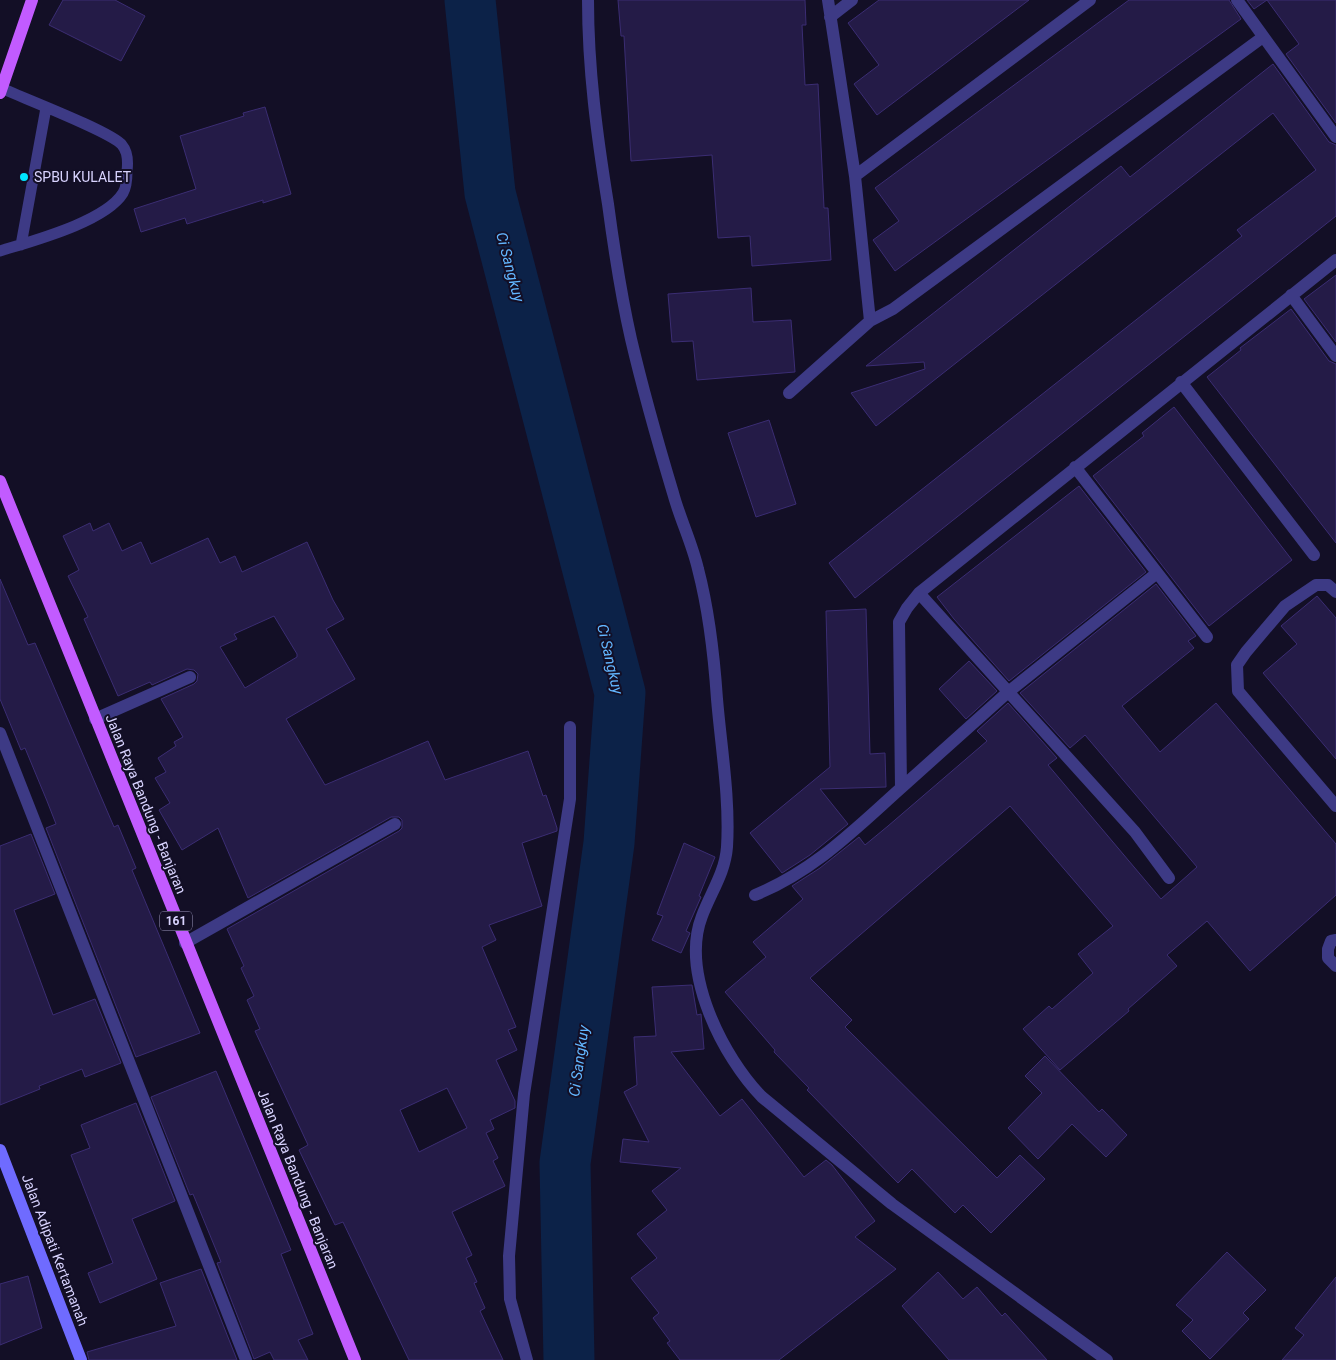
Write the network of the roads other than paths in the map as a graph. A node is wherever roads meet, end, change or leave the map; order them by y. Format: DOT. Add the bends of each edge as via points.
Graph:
graph roads {
  1 [pos="32,0"];
  2 [pos="588,0"];
  3 [pos="828,0"];
  4 [pos="852,0"];
  5 [pos="1090,0"];
  6 [pos="1237,0"];
  7 [pos="830,17"];
  8 [pos="1263,37"];
  9 [pos="1,91"];
  10 [pos="46,108"];
  11 [pos="1336,137"];
  12 [pos="855,176"];
  13 [pos="20,245"];
  14 [pos="0,251"];
  15 [pos="1336,260"];
  16 [pos="1291,294"];
  17 [pos="870,321"];
  18 [pos="1336,356"];
  19 [pos="1181,382"];
  20 [pos="789,393"];
  21 [pos="1075,467"];
  22 [pos="0,481"];
  23 [pos="1314,555"];
  24 [pos="1157,572"];
  25 [pos="1336,592"];
  26 [pos="919,594"];
  27 [pos="1207,637"];
  28 [pos="190,677"];
  29 [pos="1007,693"];
  30 [pos="96,719"];
  31 [pos="570,727"];
  32 [pos="0,734"];
  33 [pos="901,788"];
  34 [pos="1336,806"];
  35 [pos="395,824"];
  36 [pos="1169,878"];
  37 [pos="755,895"];
  38 [pos="1336,940"];
  39 [pos="185,943"];
  40 [pos="1336,966"];
  41 [pos="0,1150"];
  42 [pos="81,1360"];
  43 [pos="246,1360"];
  44 [pos="355,1360"];
  45 [pos="527,1360"];
  46 [pos="1108,1360"];
  1 -- 9 [label="main road"];
  2 -- 46 [label="street" via="594,116 619,276 632,339 673,494 698,569 714,654 727,848 721,876 701,917 697,936 696,968 709,1013 728,1050 762,1097 892,1204"];
  3 -- 7 [label="street"];
  4 -- 7 [label="street"];
  5 -- 12 [label="street"];
  6 -- 8 [label="street"];
  7 -- 12 [label="street"];
  8 -- 11 [label="street"];
  8 -- 17 [label="street" via="893,309"];
  9 -- 10 [label="lane"];
  10 -- 13 [label="lane"];
  10 -- 13 [label="lane" via="107,134 123,145 128,160 127,174 123,193 112,206 51,236"];
  12 -- 17 [label="street"];
  13 -- 14 [label="lane"];
  15 -- 16 [label="street"];
  16 -- 18 [label="street"];
  16 -- 19 [label="street"];
  17 -- 20 [label="street"];
  19 -- 21 [label="street"];
  19 -- 23 [label="street"];
  21 -- 24 [label="street"];
  21 -- 26 [label="street"];
  22 -- 30 [label="main road, Jalan Raya Bandung - Banjaran / 161"];
  24 -- 27 [label="street"];
  24 -- 29 [label="street"];
  25 -- 34 [label="street" via="1328,585 1316,585 1286,606 1237,665 1236,680 1238,691"];
  26 -- 29 [label="street"];
  26 -- 33 [label="street" via="899,622"];
  28 -- 30 [label="street"];
  29 -- 33 [label="street"];
  29 -- 36 [label="street" via="1134,832"];
  30 -- 39 [label="main road, Jalan Raya Bandung - Banjaran / 161"];
  31 -- 45 [label="street" via="570,799 524,1094 508,1256 510,1299"];
  32 -- 43 [label="street"];
  33 -- 37 [label="street" via="819,861"];
  35 -- 39 [label="street"];
  38 -- 40 [label="street" via="1331,941 1328,948 1328,958"];
  39 -- 44 [label="main road, Jalan Raya Bandung - Banjaran / 161"];
  41 -- 42 [label="main road, Jalan Adipati Kertamanah"];
}
